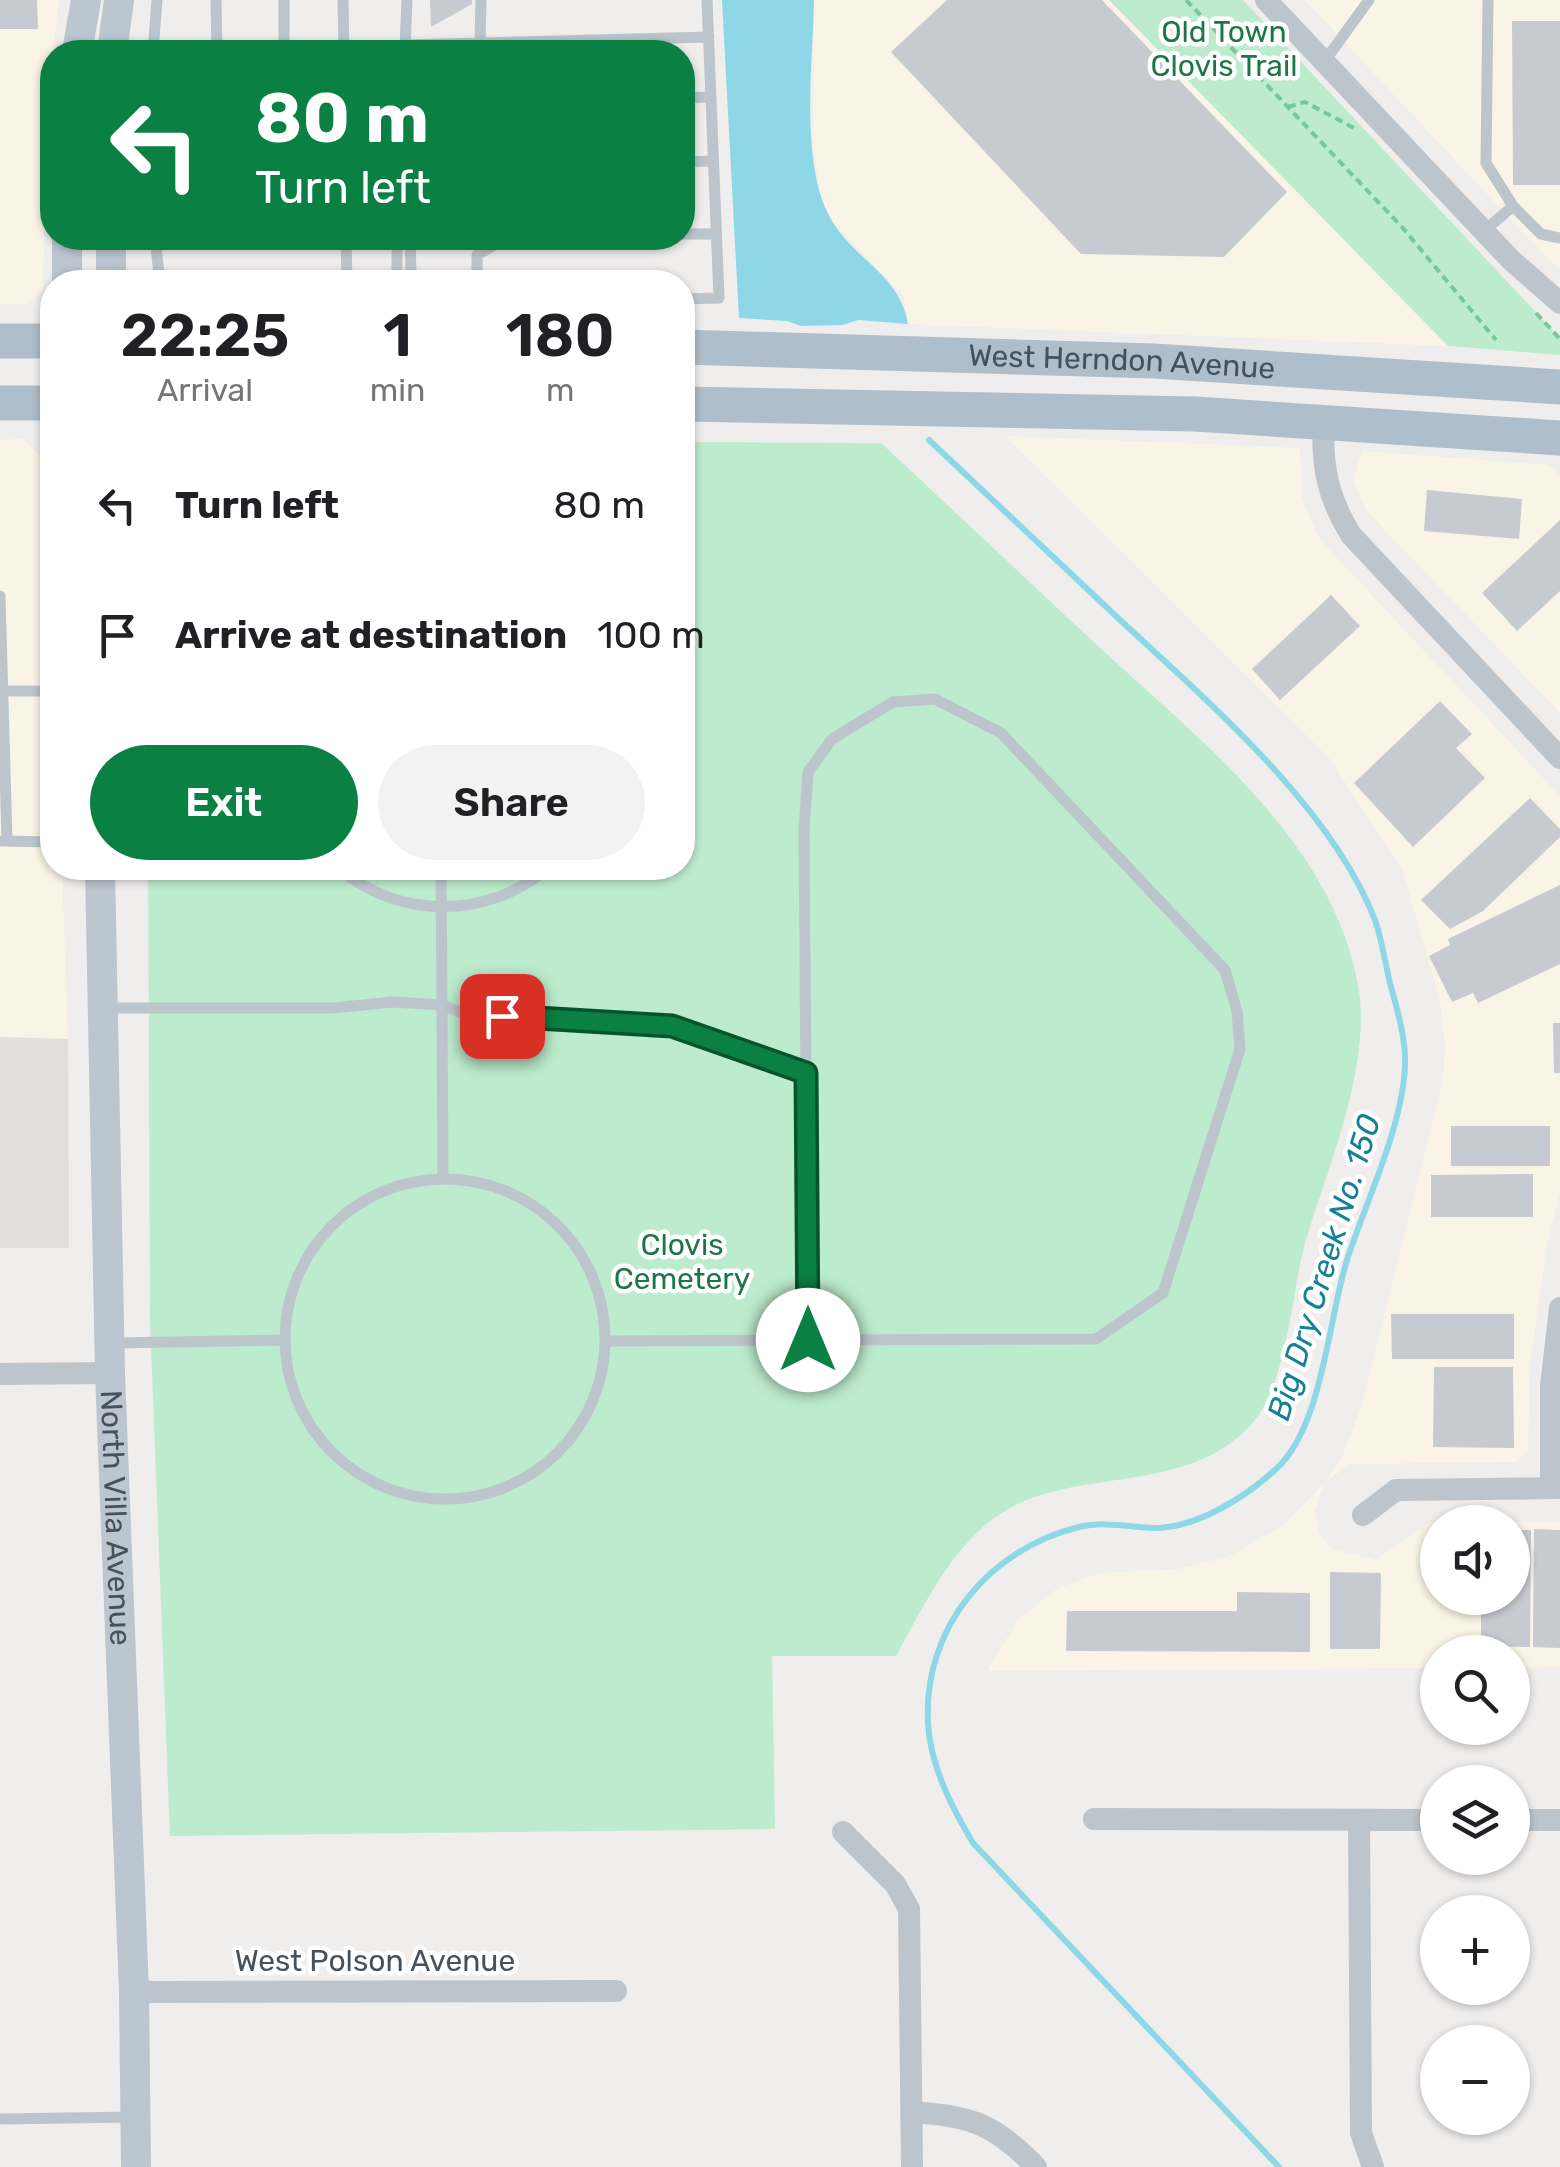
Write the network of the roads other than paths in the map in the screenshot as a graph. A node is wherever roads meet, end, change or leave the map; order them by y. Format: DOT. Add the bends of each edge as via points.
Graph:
graph roads {
  1 [pos="86,0"];
  2 [pos="119,0"];
  3 [pos="157,0"];
  4 [pos="216,0"];
  5 [pos="284,0"];
  6 [pos="343,0"];
  7 [pos="406,0"];
  8 [pos="482,0"];
  9 [pos="707,0"];
  10 [pos="1266,0"];
  11 [pos="1369,0"];
  12 [pos="1488,0"];
  13 [pos="708,37"];
  14 [pos="79,40"];
  15 [pos="114,40"];
  16 [pos="154,40"];
  17 [pos="217,40"];
  18 [pos="284,40"];
  19 [pos="344,40"];
  20 [pos="405,40"];
  21 [pos="480,40"];
  22 [pos="594,40"];
  23 [pos="1324,62"];
  24 [pos="710,96"];
  25 [pos="695,97"];
  26 [pos="713,160"];
  27 [pos="695,161"];
  28 [pos="1513,206"];
  29 [pos="1484,231"];
  30 [pos="695,234"];
  31 [pos="716,234"];
  32 [pos="1560,238"];
  33 [pos="486,250"];
  34 [pos="477,270"];
  35 [pos="695,299"];
  36 [pos="1560,302"];
  37 [pos="40,340"];
  38 [pos="0,341"];
  39 [pos="695,348"];
  40 [pos="1560,387"];
  41 [pos="0,403"];
  42 [pos="40,403"];
  43 [pos="695,404"];
  44 [pos="1324,422"];
  45 [pos="1558,438"];
  46 [pos="0,596"];
  47 [pos="4,691"];
  48 [pos="40,691"];
  49 [pos="1560,758"];
  50 [pos="4,841"];
  51 [pos="40,842"];
  52 [pos="100,880"];
  53 [pos="353,880"];
  54 [pos="441,880"];
  55 [pos="534,880"];
  56 [pos="441,908"];
  57 [pos="442,1005"];
  58 [pos="104,1008"];
  59 [pos="806,1073"];
  60 [pos="443,1178"];
  61 [pos="1560,1308"];
  62 [pos="285,1340"];
  63 [pos="808,1340"];
  64 [pos="606,1341"];
  65 [pos="110,1358"];
  66 [pos="0,1374"];
  67 [pos="1556,1488"];
  68 [pos="1363,1515"];
  69 [pos="1094,1819"];
  70 [pos="1359,1820"];
  71 [pos="1420,1820"];
  72 [pos="1530,1820"];
  73 [pos="1560,1820"];
  74 [pos="843,1832"];
  75 [pos="616,1991"];
  76 [pos="134,1992"];
  77 [pos="911,2112"];
  78 [pos="135,2118"];
  79 [pos="0,2119"];
  80 [pos="136,2167"];
  81 [pos="912,2167"];
  82 [pos="1036,2167"];
  83 [pos="1373,2167"];
  1 -- 14 [label="main road"];
  2 -- 15 [label="main road"];
  3 -- 16 [label="lane"];
  4 -- 17 [label="lane"];
  5 -- 18 [label="lane"];
  6 -- 19 [label="lane"];
  7 -- 20 [label="lane"];
  8 -- 21 [label="lane"];
  9 -- 13 [label="lane"];
  10 -- 23 [label="street"];
  11 -- 23 [label="lane"];
  12 -- 28 [label="lane" via="1486,163"];
  13 -- 22 [label="lane"];
  13 -- 24 [label="lane"];
  23 -- 29 [label="street"];
  24 -- 25 [label="lane"];
  24 -- 26 [label="lane"];
  26 -- 27 [label="lane"];
  26 -- 31 [label="lane"];
  28 -- 29 [label="lane"];
  28 -- 32 [label="lane" via="1542,234"];
  29 -- 36 [label="street"];
  30 -- 31 [label="lane"];
  31 -- 35 [label="lane" via="719,298"];
  33 -- 34 [label="lane" via="477,255"];
  37 -- 38 [label="main road"];
  39 -- 40 [label="main road, West Herndon Avenue" via="1154,361"];
  41 -- 42 [label="main road"];
  43 -- 44 [label="main road, West Herndon Avenue" via="1014,408"];
  44 -- 45 [label="main road, West Herndon Avenue"];
  44 -- 49 [label="street" via="1326,483 1351,535"];
  46 -- 47 [label="lane"];
  47 -- 48 [label="lane"];
  47 -- 50 [label="lane"];
  50 -- 51 [label="lane"];
  52 -- 58 [label="main road, North Villa Avenue"];
  53 -- 56 [label="lane" via="396,901"];
  54 -- 56 [label="lane"];
  55 -- 56 [label="lane" via="488,902"];
  56 -- 57 [label="lane"];
  57 -- 58 [label="lane"];
  57 -- 59 [label="lane" via="468,1014 672,1026"];
  57 -- 60 [label="lane"];
  58 -- 65 [label="main road, North Villa Avenue"];
  59 -- 63 [label="lane"];
  59 -- 63 [label="lane" via="808,772 832,739 893,702 936,699 1000,733 1225,970 1237,1011 1240,1049 1163,1293 1096,1339"];
  60 -- 62 [label="lane" via="400,1184 360,1202 327,1230 302,1265 287,1306"];
  60 -- 64 [label="lane" via="491,1184 535,1205 571,1238 596,1280"];
  61 -- 67 [label="street" via="1551,1386"];
  62 -- 64 [label="lane" via="292,1391 312,1430 341,1462 378,1485 419,1498 468,1499 514,1485 555,1458 585,1420 603,1375"];
  62 -- 65 [label="lane"];
  63 -- 64 [label="lane"];
  65 -- 66 [label="street"];
  65 -- 76 [label="main road, North Villa Avenue"];
  67 -- 68 [label="street" via="1396,1490"];
  69 -- 70 [label="street"];
  70 -- 71 [label="street"];
  70 -- 83 [label="street" via="1362,2133"];
  72 -- 73 [label="street"];
  74 -- 77 [label="street" via="895,1884 909,1909"];
  75 -- 76 [label="street, West Polson Avenue"];
  76 -- 78 [label="main road, North Villa Avenue"];
  77 -- 81 [label="street"];
  77 -- 82 [label="street" via="990,2126"];
  78 -- 79 [label="lane"];
  78 -- 80 [label="main road, North Villa Avenue"];
}
